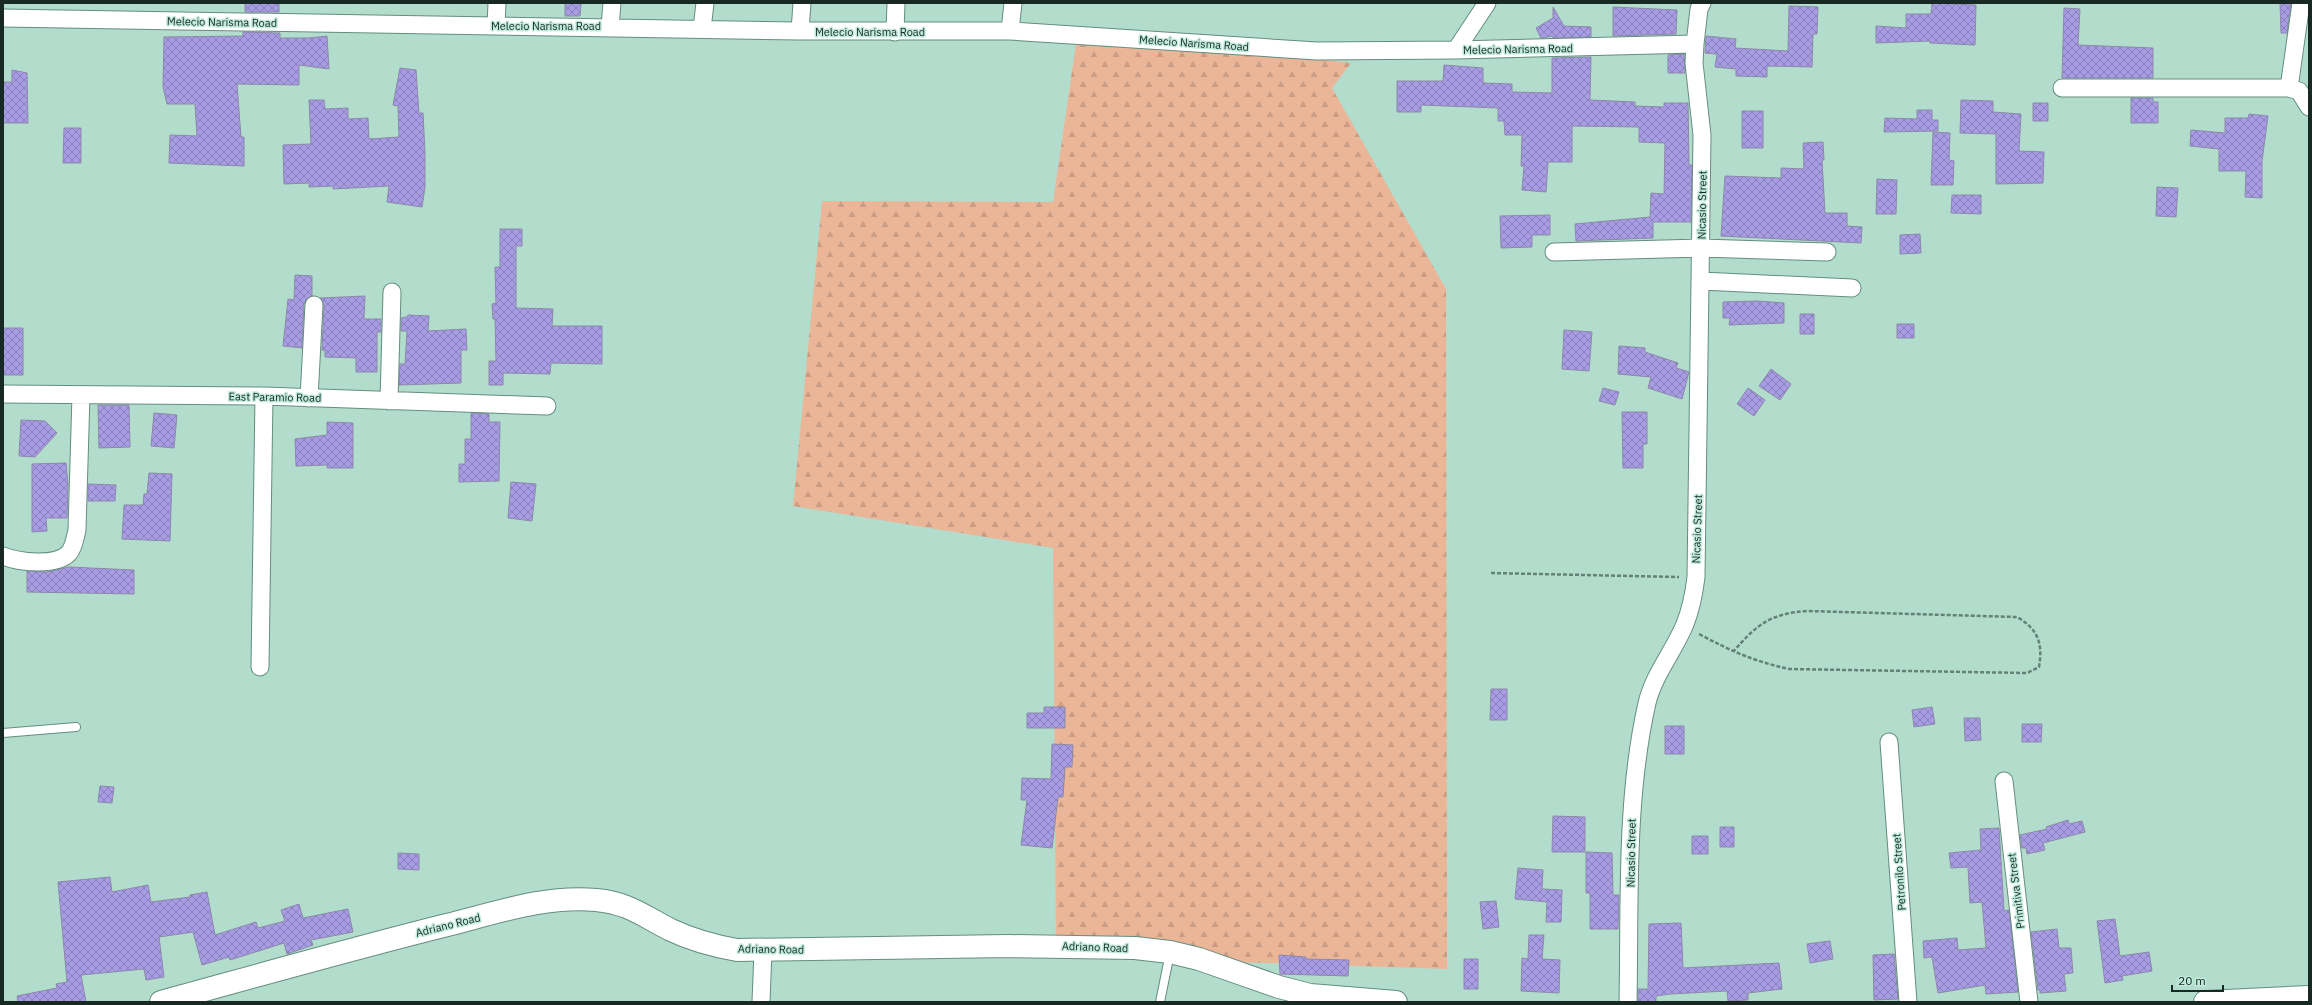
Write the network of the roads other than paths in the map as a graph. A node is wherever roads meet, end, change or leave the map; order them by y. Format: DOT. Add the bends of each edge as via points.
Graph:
graph roads {
  1 [pos="498,3"];
  2 [pos="612,3"];
  3 [pos="705,3"];
  4 [pos="802,3"];
  5 [pos="896,3"];
  6 [pos="1013,3"];
  7 [pos="1487,3"];
  8 [pos="1702,3"];
  9 [pos="2301,3"];
  10 [pos="3,18"];
  11 [pos="496,26"];
  12 [pos="610,27"];
  13 [pos="702,30"];
  14 [pos="800,32"];
  15 [pos="895,32"];
  16 [pos="1010,32"];
  17 [pos="1695,44"];
  18 [pos="1456,50"];
  19 [pos="2062,88"];
  20 [pos="2289,88"];
  21 [pos="2309,107"];
  22 [pos="1701,248"];
  23 [pos="1554,252"];
  24 [pos="1827,252"];
  25 [pos="1700,281"];
  26 [pos="1852,288"];
  27 [pos="392,292"];
  28 [pos="314,306"];
  29 [pos="3,394"];
  30 [pos="81,395"];
  31 [pos="264,396"];
  32 [pos="308,398"];
  33 [pos="389,401"];
  34 [pos="547,406"];
  35 [pos="3,556"];
  36 [pos="260,667"];
  37 [pos="76,727"];
  38 [pos="3,733"];
  39 [pos="1889,742"];
  40 [pos="2004,781"];
  41 [pos="763,951"];
  42 [pos="1170,952"];
  43 [pos="2309,997"];
  44 [pos="161,1002"];
  45 [pos="761,1002"];
  46 [pos="1160,1002"];
  47 [pos="1396,1002"];
  48 [pos="1628,1002"];
  49 [pos="1908,1002"];
  50 [pos="2029,1002"];
  51 [pos="2205,1002"];
  1 -- 11 [label="street"];
  2 -- 12 [label="street"];
  3 -- 13 [label="street"];
  4 -- 14 [label="street"];
  5 -- 15 [label="street"];
  6 -- 16 [label="street"];
  7 -- 18 [label="street"];
  8 -- 17 [label="street"];
  9 -- 20 [label="street"];
  10 -- 11 [label="street, Melecio Narisma Road"];
  11 -- 12 [label="street, Melecio Narisma Road"];
  12 -- 13 [label="street, Melecio Narisma Road"];
  13 -- 14 [label="street, Melecio Narisma Road"];
  14 -- 15 [label="street, Melecio Narisma Road"];
  15 -- 16 [label="street, Melecio Narisma Road"];
  16 -- 18 [label="street, Melecio Narisma Road" via="1317,51"];
  17 -- 18 [label="street, Melecio Narisma Road"];
  17 -- 22 [label="street, Nicasio Street" via="1694,63 1702,134"];
  19 -- 20 [label="street"];
  20 -- 21 [label="street" via="2299,91"];
  22 -- 23 [label="street"];
  22 -- 24 [label="street"];
  22 -- 25 [label="street, Nicasio Street"];
  25 -- 26 [label="street"];
  25 -- 48 [label="street, Nicasio Street" via="1696,577 1692,604 1685,626 1668,653 1653,686 1638,745 1631,824"];
  27 -- 33 [label="street"];
  28 -- 32 [label="street"];
  29 -- 30 [label="street, East Paramio Road"];
  30 -- 31 [label="street, East Paramio Road"];
  30 -- 35 [label="street" via="77,530 74,544 68,554 55,560 24,562"];
  31 -- 32 [label="street, East Paramio Road"];
  31 -- 36 [label="street"];
  32 -- 33 [label="street, East Paramio Road"];
  33 -- 34 [label="street, East Paramio Road"];
  37 -- 38 [label="lane"];
  39 -- 49 [label="street, Petronilo Street"];
  40 -- 50 [label="street, Primitiva Street"];
  41 -- 42 [label="street, Adriano Road" via="1080,946"];
  41 -- 44 [label="street, Adriano Road" via="713,946 671,929 617,902 568,900 506,910 416,932"];
  41 -- 45 [label="street"];
  42 -- 46 [label="lane"];
  42 -- 47 [label="street, Adriano Road" via="1310,995"];
  43 -- 51 [label="street"];
}
